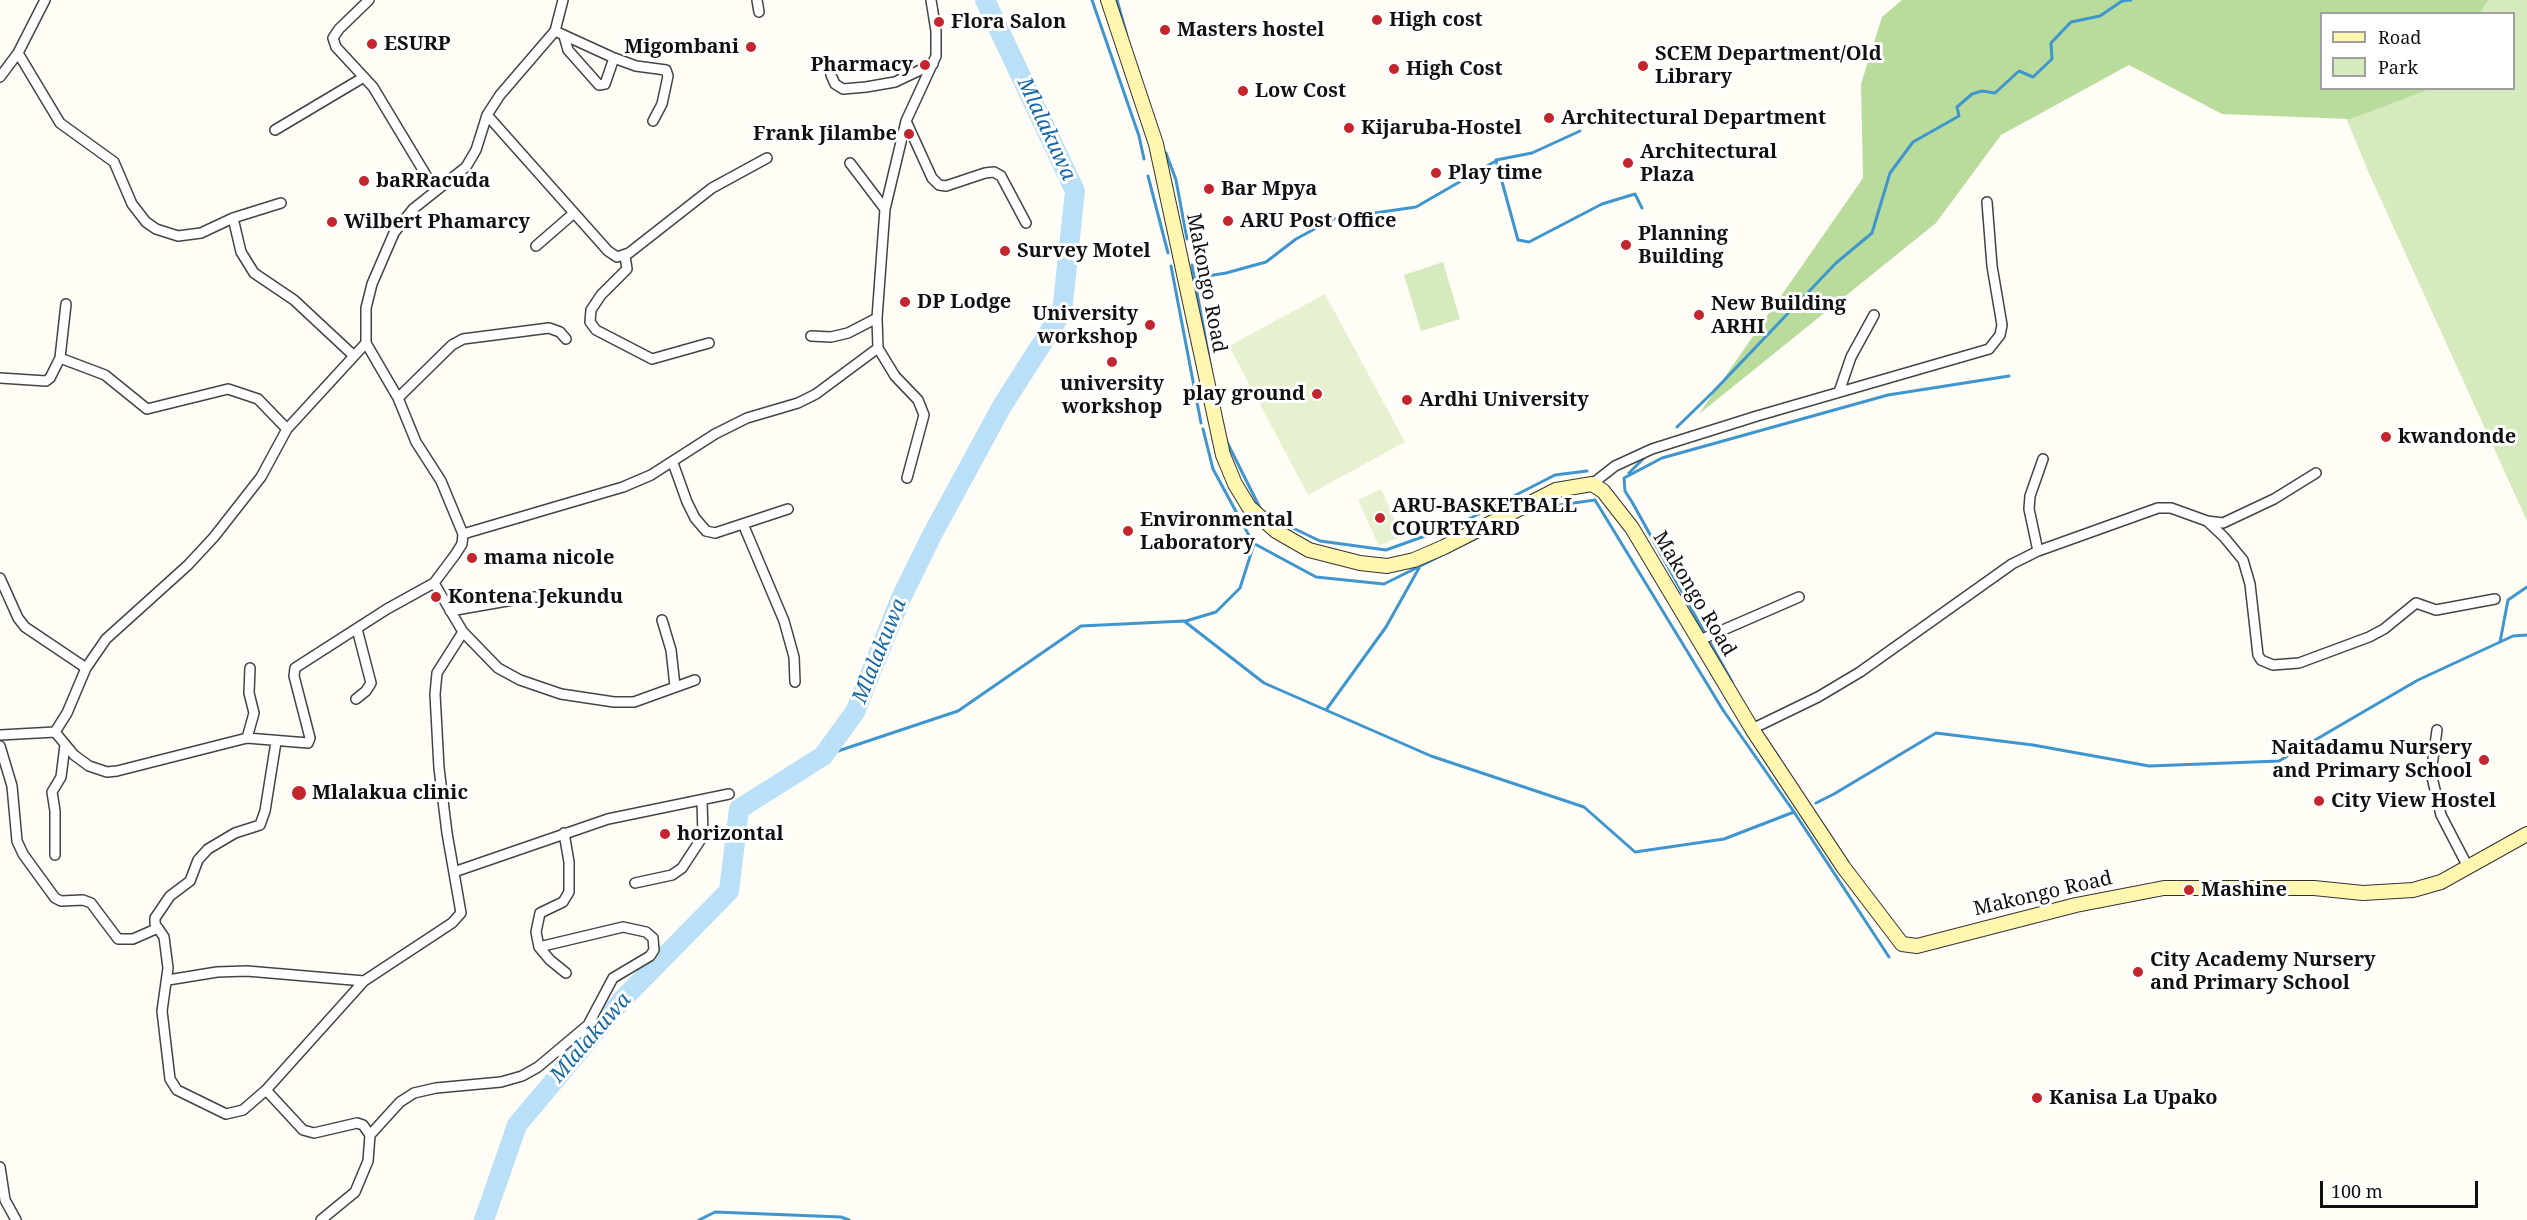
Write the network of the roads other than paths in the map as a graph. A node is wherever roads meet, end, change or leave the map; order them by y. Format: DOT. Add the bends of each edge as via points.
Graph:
graph roads {
  1 [pos="45,0"];
  2 [pos="369,0"];
  3 [pos="563,0"];
  4 [pos="757,0"];
  5 [pos="931,0"];
  6 [pos="1108,0"];
  7 [pos="759,12"];
  8 [pos="559,33"];
  9 [pos="18,53"];
  10 [pos="614,58"];
  11 [pos="933,64"];
  12 [pos="831,75"];
  13 [pos="0,77"];
  14 [pos="364,77"];
  15 [pos="487,115"];
  16 [pos="653,121"];
  17 [pos="906,121"];
  18 [pos="275,130"];
  19 [pos="767,158"];
  20 [pos="850,163"];
  21 [pos="435,190"];
  22 [pos="1987,202"];
  23 [pos="281,203"];
  24 [pos="885,209"];
  25 [pos="574,213"];
  26 [pos="233,218"];
  27 [pos="1026,223"];
  28 [pos="536,246"];
  29 [pos="625,256"];
  30 [pos="66,304"];
  31 [pos="1874,315"];
  32 [pos="877,318"];
  33 [pos="811,336"];
  34 [pos="566,339"];
  35 [pos="366,343"];
  36 [pos="710,343"];
  37 [pos="878,348"];
  38 [pos="353,355"];
  39 [pos="60,358"];
  40 [pos="0,378"];
  41 [pos="1839,392"];
  42 [pos="398,398"];
  43 [pos="287,429"];
  44 [pos="2043,459"];
  45 [pos="673,463"];
  46 [pos="2316,473"];
  47 [pos="907,478"];
  48 [pos="1592,484"];
  49 [pos="788,509"];
  50 [pos="2207,521"];
  51 [pos="743,524"];
  52 [pos="462,534"];
  53 [pos="2038,551"];
  54 [pos="0,578"];
  55 [pos="434,583"];
  56 [pos="552,597"];
  57 [pos="1799,597"];
  58 [pos="2495,599"];
  59 [pos="450,611"];
  60 [pos="662,620"];
  61 [pos="357,629"];
  62 [pos="463,632"];
  63 [pos="1700,640"];
  64 [pos="86,668"];
  65 [pos="250,668"];
  66 [pos="695,680"];
  67 [pos="795,682"];
  68 [pos="675,686"];
  69 [pos="356,699"];
  70 [pos="1752,729"];
  71 [pos="2437,730"];
  72 [pos="55,732"];
  73 [pos="0,735"];
  74 [pos="247,738"];
  75 [pos="276,742"];
  76 [pos="65,745"];
  77 [pos="0,746"];
  78 [pos="729,794"];
  79 [pos="702,800"];
  80 [pos="564,833"];
  81 [pos="2527,834"];
  82 [pos="55,855"];
  83 [pos="2468,867"];
  84 [pos="454,872"];
  85 [pos="635,883"];
  86 [pos="158,928"];
  87 [pos="539,947"];
  88 [pos="566,973"];
  89 [pos="168,980"];
  90 [pos="364,981"];
  91 [pos="266,1090"];
  92 [pos="370,1134"];
  93 [pos="0,1167"];
  94 [pos="16,1220"];
  95 [pos="321,1220"];
  1 -- 9 [label="street"];
  2 -- 14 [label="street" via="333,38 336,47"];
  3 -- 8 [label="street"];
  4 -- 7 [label="street"];
  5 -- 11 [label="street" via="937,46"];
  6 -- 48 [label="street, Makongo Road" via="1156,144 1223,455 1249,507 1275,531 1309,550 1387,566 1444,547 1556,490"];
  8 -- 10 [label="street"];
  8 -- 10 [label="street" via="568,50 599,85 605,84"];
  8 -- 15 [label="street" via="516,73"];
  9 -- 13 [label="street"];
  9 -- 26 [label="street" via="60,123 118,167 132,204 146,222 168,234 188,236"];
  10 -- 16 [label="street" via="666,70 662,104"];
  11 -- 12 [label="street" via="895,82 866,87 843,89"];
  11 -- 17 [label="street"];
  14 -- 18 [label="street"];
  14 -- 21 [label="street"];
  15 -- 21 [label="street" via="466,167"];
  15 -- 25 [label="street"];
  17 -- 24 [label="street"];
  17 -- 27 [label="street" via="932,178 939,185 994,172 1001,176"];
  19 -- 29 [label="street" via="712,188"];
  20 -- 24 [label="street"];
  21 -- 35 [label="street" via="394,233 370,292"];
  22 -- 41 [label="street" via="2002,325 1995,343 1980,352"];
  23 -- 26 [label="street"];
  24 -- 32 [label="street"];
  25 -- 28 [label="street"];
  25 -- 29 [label="street" via="613,256"];
  26 -- 38 [label="street" via="241,252 254,273 294,300"];
  29 -- 36 [label="street" via="627,269 591,310 590,322 596,330 652,359"];
  30 -- 39 [label="street"];
  31 -- 41 [label="street" via="1851,357"];
  32 -- 33 [label="street" via="831,338"];
  32 -- 37 [label="street"];
  34 -- 42 [label="street" via="549,328 464,339 452,345"];
  35 -- 38 [label="street"];
  35 -- 42 [label="street"];
  37 -- 45 [label="street" via="816,394 747,418"];
  37 -- 47 [label="street" via="895,376 918,400 924,415"];
  38 -- 43 [label="street"];
  39 -- 40 [label="street" via="46,381"];
  39 -- 43 [label="street" via="105,375 147,409 228,389 258,399"];
  41 -- 48 [label="street" via="1652,449 1615,466"];
  42 -- 52 [label="street" via="416,442 441,481"];
  43 -- 64 [label="street" via="261,477 214,537 106,639"];
  44 -- 53 [label="street" via="2029,509"];
  45 -- 51 [label="street" via="687,502 706,531 715,533"];
  45 -- 52 [label="street" via="623,487"];
  46 -- 50 [label="street" via="2238,518 2223,524"];
  48 -- 63 [label="street, Makongo Road" via="1603,491 1626,520"];
  49 -- 51 [label="street"];
  50 -- 53 [label="street" via="2171,508 2158,508"];
  50 -- 58 [label="street" via="2243,560 2250,584 2258,655 2273,665 2299,663 2369,637 2416,603 2436,610"];
  51 -- 67 [label="street" via="786,628 794,657"];
  52 -- 55 [label="street" via="462,544"];
  53 -- 70 [label="street" via="2012,564 1860,672 1818,698"];
  54 -- 64 [label="street" via="25,627"];
  55 -- 59 [label="street"];
  55 -- 61 [label="street"];
  56 -- 59 [label="street"];
  57 -- 63 [label="street"];
  59 -- 62 [label="street"];
  60 -- 68 [label="street" via="671,650"];
  61 -- 69 [label="street" via="371,683"];
  61 -- 75 [label="street" via="295,668 310,738 303,744"];
  62 -- 68 [label="street" via="498,668 561,694 634,702"];
  62 -- 84 [label="street" via="437,673 435,694 439,768"];
  63 -- 70 [label="street, Makongo Road"];
  64 -- 72 [label="street"];
  65 -- 74 [label="street" via="249,693 254,713"];
  66 -- 68 [label="street"];
  70 -- 83 [label="street, Makongo Road" via="1844,868 1895,938 1907,946 2164,888 2314,888 2363,893 2413,890 2441,882"];
  71 -- 83 [label="street" via="2431,773 2441,815"];
  72 -- 73 [label="street"];
  72 -- 76 [label="street"];
  74 -- 75 [label="street"];
  74 -- 76 [label="street" via="107,772 89,766"];
  75 -- 86 [label="street" via="260,825 220,841 201,855 190,881 159,909 155,918"];
  76 -- 82 [label="street" via="61,777 52,792"];
  77 -- 86 [label="street" via="12,786 17,841 22,854 55,898 91,903 118,939 133,939"];
  78 -- 79 [label="street"];
  79 -- 80 [label="street" via="629,813"];
  79 -- 85 [label="street" via="703,836 682,868 672,875"];
  80 -- 84 [label="street"];
  80 -- 87 [label="street" via="569,892 563,902 540,913 536,932"];
  81 -- 83 [label="street, Makongo Road"];
  84 -- 90 [label="street" via="461,906 458,917"];
  86 -- 89 [label="street" via="164,937"];
  87 -- 88 [label="street"];
  87 -- 92 [label="street" via="623,927 646,932 655,945 650,956 613,978 588,1025 538,1067 501,1082 414,1094 400,1102"];
  89 -- 90 [label="street" via="247,971"];
  89 -- 91 [label="street" via="162,1011 170,1078 177,1090 226,1114 243,1110"];
  90 -- 91 [label="street"];
  91 -- 92 [label="street" via="303,1130 314,1133 357,1123"];
  92 -- 95 [label="street" via="368,1161 360,1184"];
  93 -- 94 [label="street" via="5,1200"];
}
